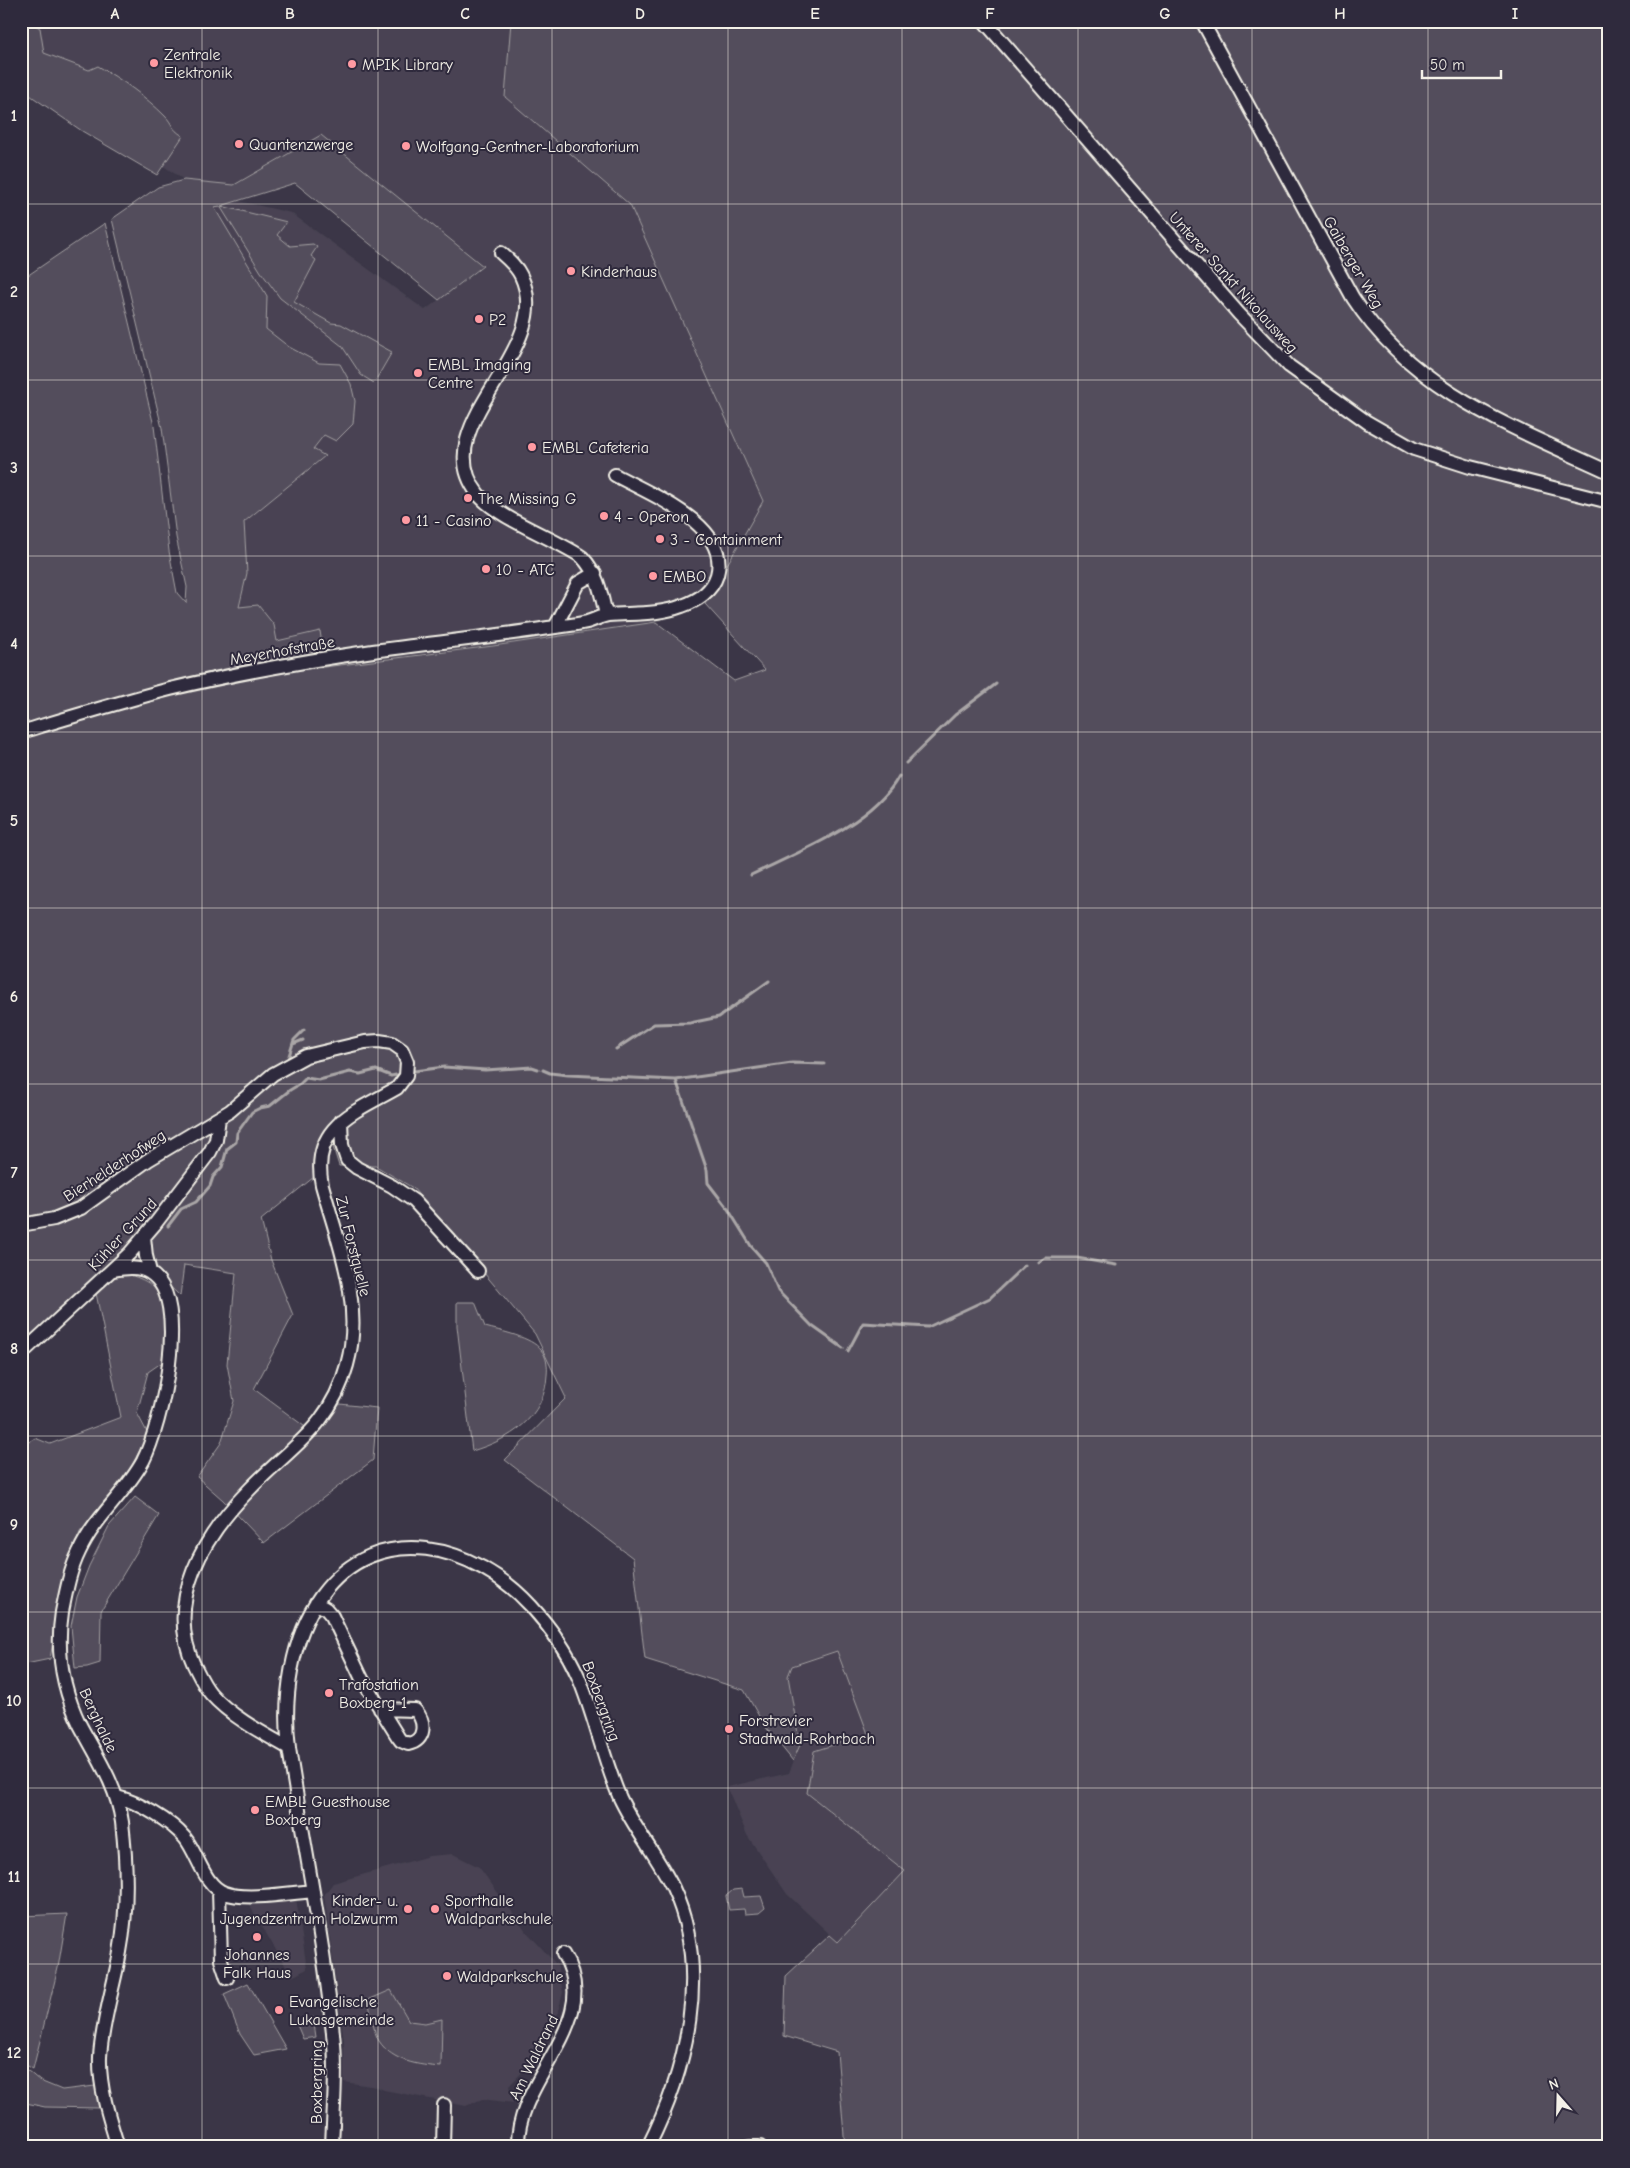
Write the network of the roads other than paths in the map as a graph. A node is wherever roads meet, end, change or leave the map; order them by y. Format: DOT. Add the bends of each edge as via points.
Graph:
graph roads {
  1 [pos="984,21"];
  2 [pos="1202,21"];
  3 [pos="501,253"];
  4 [pos="1609,472"];
  5 [pos="615,475"];
  6 [pos="1609,502"];
  7 [pos="595,573"];
  8 [pos="606,615"];
  9 [pos="554,627"];
  10 [pos="21,732"];
  11 [pos="219,1118"];
  12 [pos="341,1121"];
  13 [pos="21,1225"];
  14 [pos="144,1237"];
  15 [pos="113,1270"];
  16 [pos="478,1271"];
  17 [pos="150,1272"];
  18 [pos="21,1354"];
  19 [pos="316,1604"];
  20 [pos="380,1709"];
  21 [pos="289,1748"];
  22 [pos="117,1796"];
  23 [pos="219,1890"];
  24 [pos="312,1891"];
  25 [pos="563,1954"];
  26 [pos="226,1975"];
  27 [pos="444,2105"];
  28 [pos="118,2147"];
  29 [pos="332,2147"];
  30 [pos="443,2147"];
  31 [pos="518,2147"];
  32 [pos="648,2147"];
  33 [pos="750,2147"];
  34 [pos="760,2147"];
  1 -- 6 [label="street, Unterer Sankt Nikolausweg" via="1239,314 1289,366 1367,422 1414,448 1470,467"];
  2 -- 4 [label="street, Gaiberger Weg" via="1352,298 1388,344 1418,371 1464,402"];
  3 -- 7 [label="street" via="517,268 525,284 526,322 470,428 466,443 467,470 484,500 577,553"];
  5 -- 8 [label="street, Meyerhofstraße" via="696,522 713,542 718,563 712,586 691,603 641,614"];
  7 -- 8 [label="street"];
  7 -- 9 [label="street" via="578,583"];
  8 -- 9 [label="street, Meyerhofstraße" via="587,622"];
  9 -- 10 [label="street, Meyerhofstraße" via="270,668 161,691"];
  11 -- 12 [label="street, Zur Forstquelle" via="273,1074 299,1059 374,1041 388,1041 399,1047 407,1062 402,1083"];
  11 -- 13 [label="street, Bierhelderhofweg" via="148,1160 76,1211 48,1221"];
  11 -- 14 [label="street, Kühler Grund" via="216,1140 210,1152"];
  12 -- 16 [label="street" via="342,1145 347,1160 414,1200"];
  12 -- 21 [label="street, Zur Forstquelle" via="324,1142 320,1167 352,1299 353,1341 347,1367 334,1399 318,1424 250,1489 212,1535 198,1558 184,1606 188,1651 210,1693 238,1716"];
  14 -- 15 [label="street, Kühler Grund"];
  14 -- 17 [label="street, Berghalde"];
  15 -- 17 [label="street" via="132,1268"];
  15 -- 18 [label="street, Kühler Grund"];
  17 -- 22 [label="street, Berghalde" via="166,1290 170,1314 169,1365 162,1404 143,1461 89,1532 78,1554 69,1582 60,1637 64,1682 70,1700"];
  19 -- 20 [label="street" via="332,1616"];
  19 -- 21 [label="street, Boxbergring" via="301,1637 291,1674 286,1722"];
  19 -- 32 [label="street, Boxbergring" via="336,1579 370,1557 406,1548 445,1551 482,1567 516,1592 545,1622 568,1657 578,1677 618,1794 673,1890 687,1936 691,1993 685,2045 670,2099"];
  21 -- 24 [label="street, Boxbergring"];
  22 -- 23 [label="street" via="130,1800 178,1831"];
  22 -- 28 [label="street, Berghalde" via="125,1854 125,1905 100,2062 104,2096"];
  23 -- 24 [label="street" via="248,1896"];
  23 -- 26 [label="street" via="221,1960"];
  24 -- 29 [label="street, Boxbergring" via="334,2045"];
  25 -- 31 [label="street, Am Waldrand" via="575,1982 573,2011 529,2098 518,2128"];
  27 -- 30 [label="street"];
  33 -- 34 [label="street"];
}
